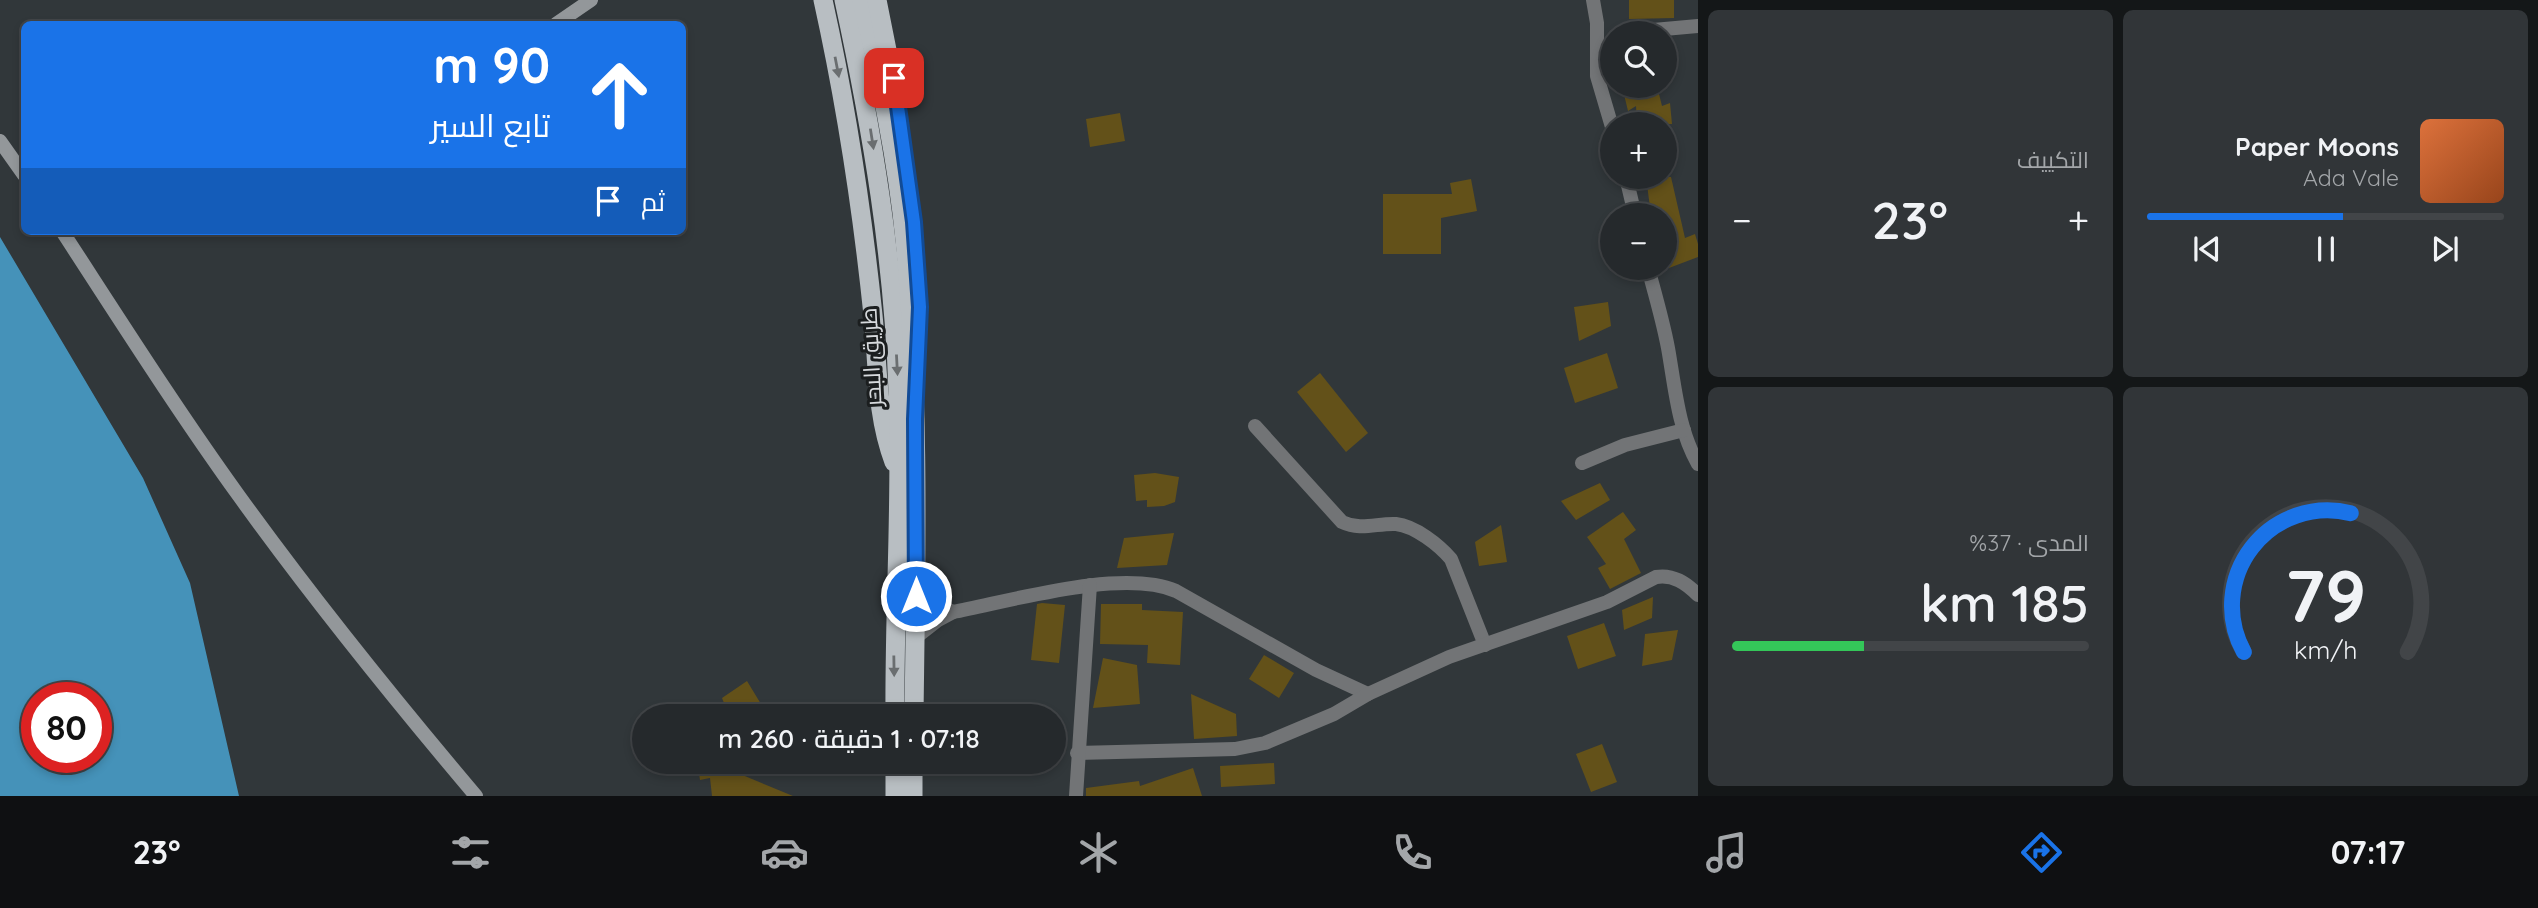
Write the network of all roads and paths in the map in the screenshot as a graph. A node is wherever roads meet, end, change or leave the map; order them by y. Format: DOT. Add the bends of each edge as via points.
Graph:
graph roads {
  1 [pos="592,0"];
  2 [pos="823,0"];
  3 [pos="844,0"];
  4 [pos="862,0"];
  5 [pos="877,0"];
  6 [pos="1592,0"];
  7 [pos="560,21"];
  8 [pos="1600,22"];
  9 [pos="1698,26"];
  10 [pos="1677,28"];
  11 [pos="1600,46"];
  12 [pos="1600,86"];
  13 [pos="0,141"];
  14 [pos="21,171"];
  15 [pos="65,235"];
  16 [pos="1651,280"];
  17 [pos="915,419"];
  18 [pos="1255,426"];
  19 [pos="1684,430"];
  20 [pos="1582,463"];
  21 [pos="1698,464"];
  22 [pos="899,475"];
  23 [pos="1090,585"];
  24 [pos="1698,595"];
  25 [pos="916,596"];
  26 [pos="953,612"];
  27 [pos="915,638"];
  28 [pos="1485,645"];
  29 [pos="1368,694"];
  30 [pos="895,704"];
  31 [pos="914,704"];
  32 [pos="1077,753"];
  33 [pos="895,774"];
  34 [pos="914,774"];
  35 [pos="476,796"];
  36 [pos="895,796"];
  37 [pos="913,796"];
  38 [pos="1076,796"];
  1 -- 7 [label="main road"];
  2 -- 22 [label="highway, one-way" via="855,171 883,424"];
  3 -- 22 [label="highway, طريق البحر, one-way" via="886,228 895,320"];
  4 -- 17 [label="highway, طريق البحر" via="898,184"];
  5 -- 17 [label="highway" via="896,91 914,222 920,307"];
  6 -- 8 [label="street"];
  9 -- 10 [label="street"];
  11 -- 12 [label="street" via="1596,54"];
  13 -- 14 [label="main road"];
  15 -- 35 [label="main road" via="240,497 380,681"];
  16 -- 19 [label="street"];
  17 -- 25 [label="highway, طريق البحر"];
  18 -- 28 [label="street" via="1342,522 1359,527 1397,524 1444,550"];
  19 -- 20 [label="street" via="1625,445"];
  19 -- 21 [label="street"];
  22 -- 30 [label="highway, طريق البحر, one-way"];
  23 -- 26 [label="street"];
  23 -- 29 [label="street" via="1166,587"];
  23 -- 32 [label="street"];
  24 -- 28 [label="street" via="1675,578 1657,577 1606,602"];
  25 -- 26 [label="street"];
  25 -- 27 [label="highway, طريق البحر"];
  26 -- 27 [label="street"];
  27 -- 31 [label="highway, طريق البحر"];
  28 -- 29 [label="street"];
  29 -- 32 [label="street" via="1286,736 1251,747"];
  32 -- 38 [label="street"];
  33 -- 36 [label="highway"];
  34 -- 37 [label="highway"];
}
